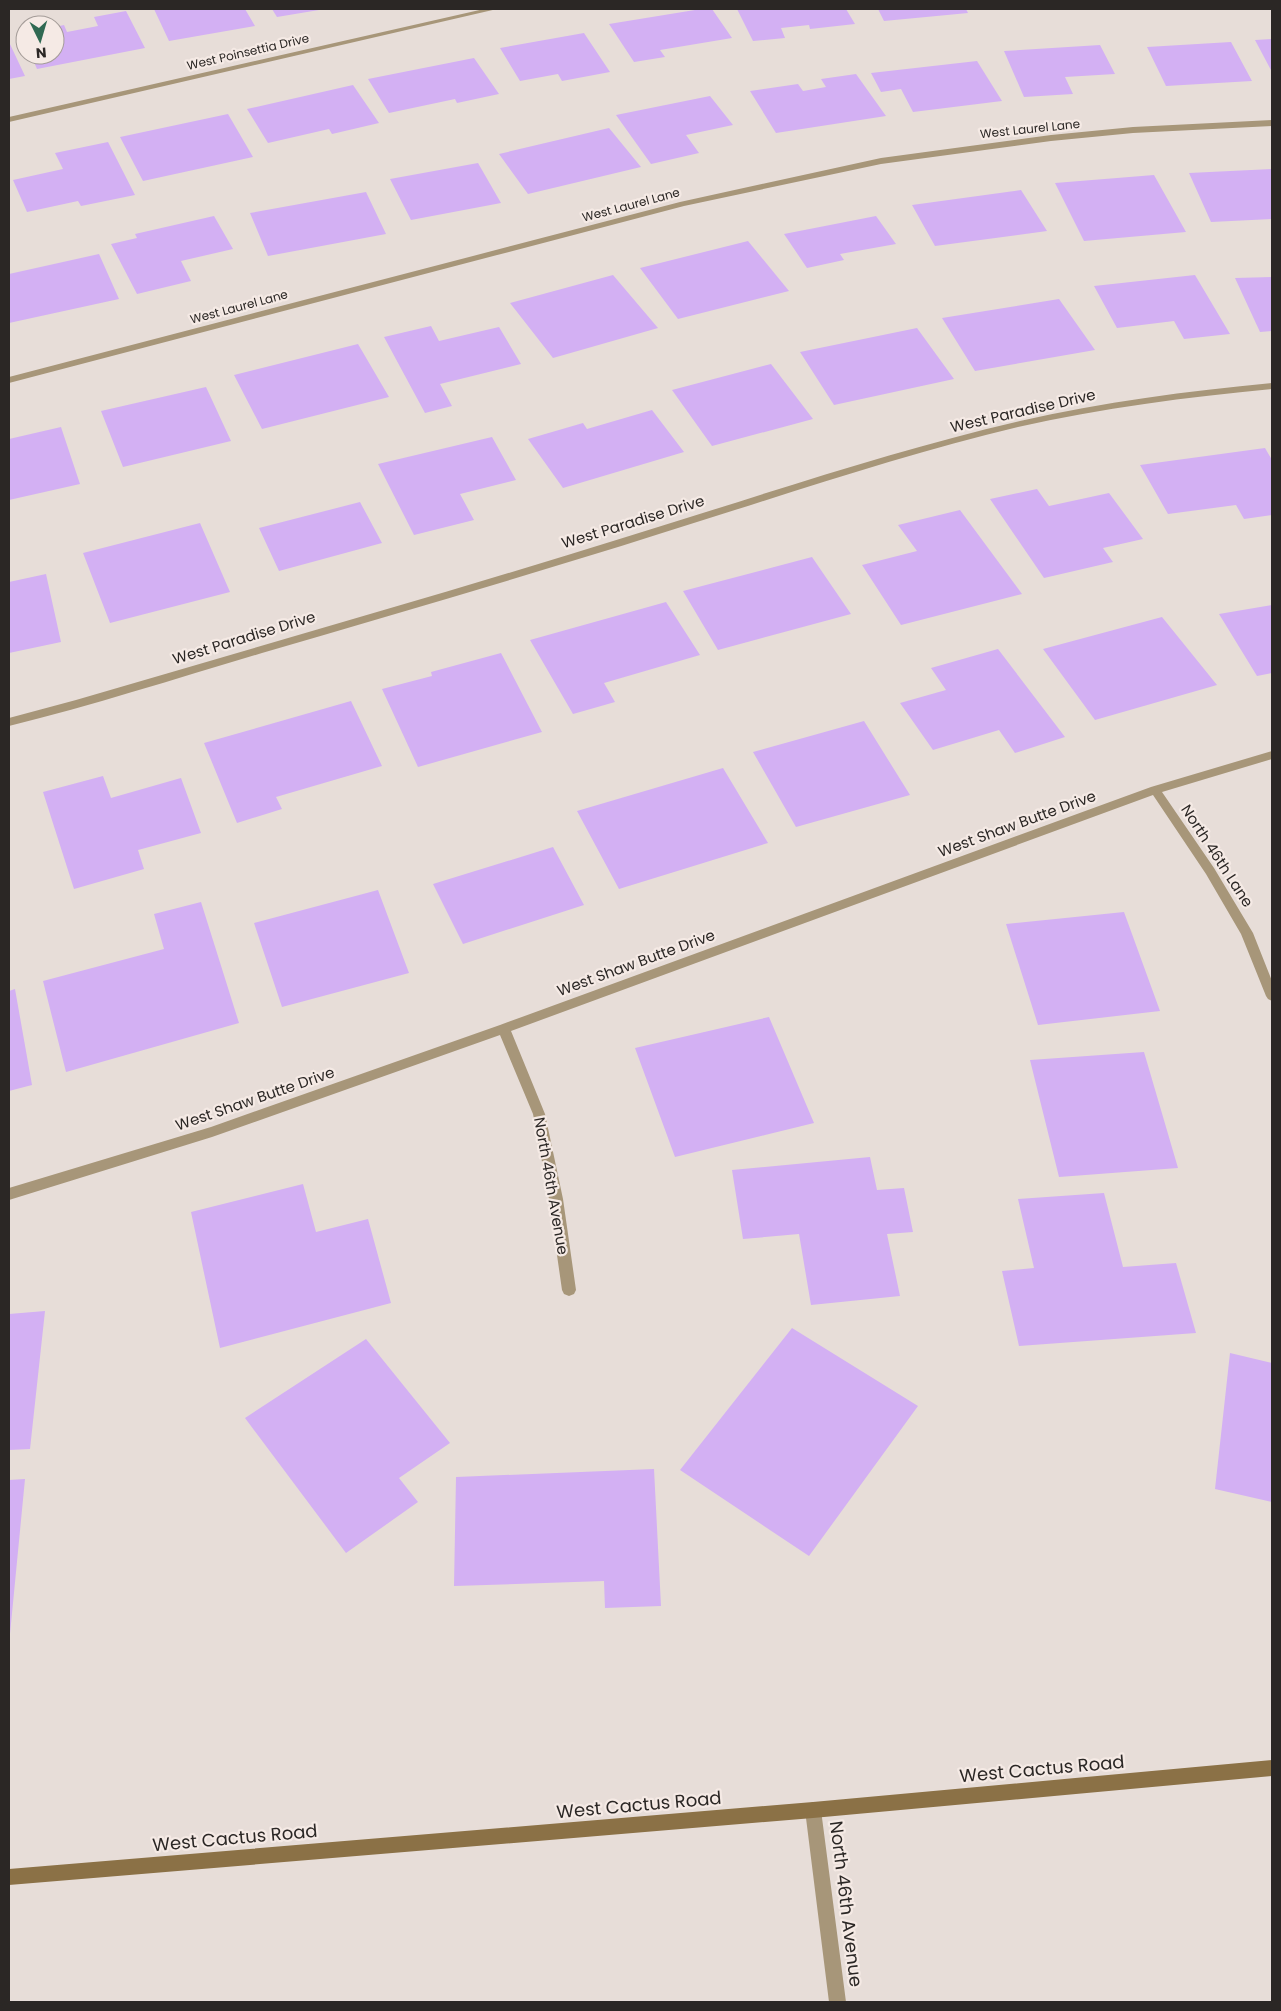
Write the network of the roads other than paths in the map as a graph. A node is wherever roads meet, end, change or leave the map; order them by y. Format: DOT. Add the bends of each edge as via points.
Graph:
graph roads {
  1 [pos="493,9"];
  2 [pos="9,120"];
  3 [pos="1272,123"];
  4 [pos="9,380"];
  5 [pos="1272,386"];
  6 [pos="9,722"];
  7 [pos="1272,755"];
  8 [pos="1156,790"];
  9 [pos="1272,996"];
  10 [pos="504,1029"];
  11 [pos="9,1194"];
  12 [pos="569,1290"];
  13 [pos="1272,1768"];
  14 [pos="813,1810"];
  15 [pos="9,1878"];
  16 [pos="838,2002"];
  1 -- 2 [label="street, West Poinsettia Drive"];
  3 -- 4 [label="street, West Laurel Lane" via="1051,138 872,163 683,204"];
  5 -- 6 [label="street, West Paradise Drive" via="1128,402 1020,424 877,462 630,540"];
  7 -- 8 [label="street, West Shaw Butte Drive"];
  8 -- 9 [label="street, North 46th Lane" via="1247,933"];
  8 -- 10 [label="street, West Shaw Butte Drive"];
  10 -- 11 [label="street, West Shaw Butte Drive" via="212,1132"];
  10 -- 12 [label="street, North 46th Avenue" via="539,1114"];
  13 -- 14 [label="main road, West Cactus Road"];
  14 -- 15 [label="main road, West Cactus Road"];
  14 -- 16 [label="street, North 46th Avenue"];
}
